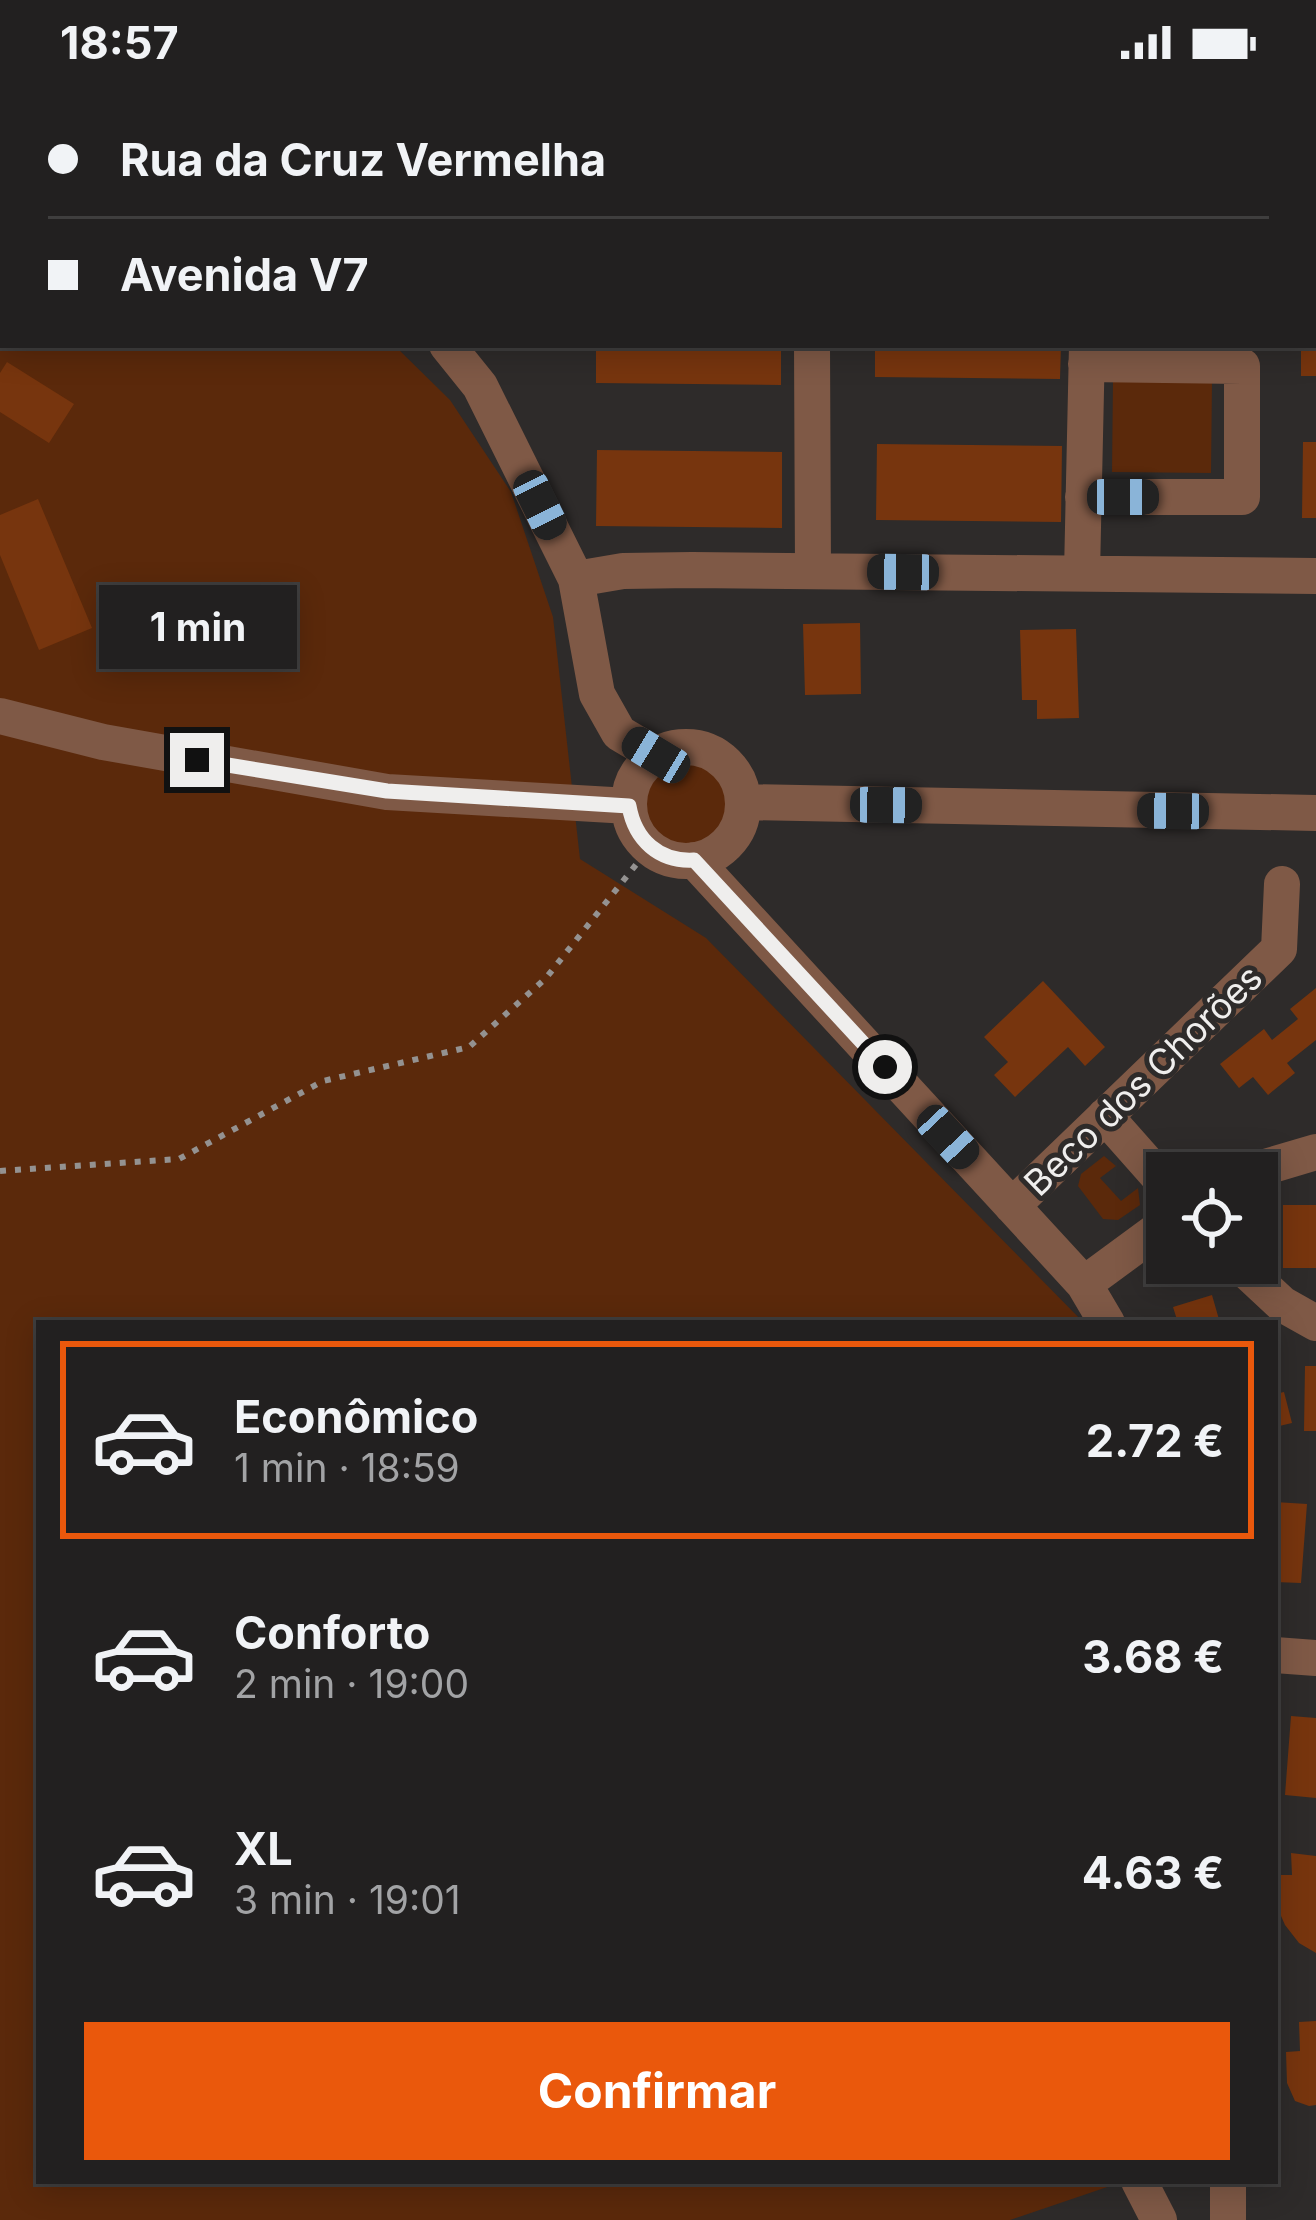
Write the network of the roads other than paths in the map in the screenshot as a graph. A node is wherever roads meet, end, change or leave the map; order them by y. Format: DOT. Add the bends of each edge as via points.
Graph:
graph roads {
  1 [pos="449,348"];
  2 [pos="812,348"];
  3 [pos="1086,354"];
  4 [pos="1084,497"];
  5 [pos="813,571"];
  6 [pos="1082,573"];
  7 [pos="1316,576"];
  8 [pos="576,579"];
  9 [pos="0,716"];
  10 [pos="656,755"];
  11 [pos="743,802"];
  12 [pos="629,806"];
  13 [pos="1316,813"];
  14 [pos="694,860"];
  15 [pos="1282,884"];
  16 [pos="1105,1116"];
  17 [pos="1316,1152"];
  18 [pos="1146,1162"];
  19 [pos="1278,1163"];
  20 [pos="1012,1206"];
  21 [pos="1146,1238"];
  22 [pos="1084,1284"];
  23 [pos="1261,1284"];
  24 [pos="1105,1320"];
  25 [pos="1316,1323"];
  26 [pos="1278,1655"];
  27 [pos="1316,1658"];
  28 [pos="1140,2184"];
  29 [pos="1228,2184"];
  30 [pos="1160,2220"];
  31 [pos="1228,2220"];
  1 -- 8 [label="street" via="480,386"];
  2 -- 5 [label="street"];
  3 -- 4 [label="street"];
  3 -- 4 [label="street" via="1242,366 1242,497"];
  4 -- 6 [label="street"];
  5 -- 6 [label="street"];
  5 -- 8 [label="street" via="623,571"];
  6 -- 7 [label="street"];
  8 -- 10 [label="street" via="597,694 619,733"];
  9 -- 12 [label="street" via="174,756 387,791"];
  10 -- 11 [label="street" via="690,747 713,754 738,779"];
  10 -- 12 [label="street" via="634,783"];
  11 -- 13 [label="street"];
  11 -- 14 [label="street" via="726,845"];
  12 -- 14 [label="street" via="650,847"];
  14 -- 20 [label="street"];
  15 -- 16 [label="street, Beco dos Chorões" via="1279,949"];
  16 -- 18 [label="street"];
  16 -- 20 [label="street, Beco dos Chorões"];
  17 -- 19 [label="street"];
  20 -- 22 [label="street"];
  21 -- 22 [label="street"];
  22 -- 24 [label="street"];
  23 -- 25 [label="street"];
  26 -- 27 [label="street"];
  28 -- 30 [label="street"];
  29 -- 31 [label="street"];
}
